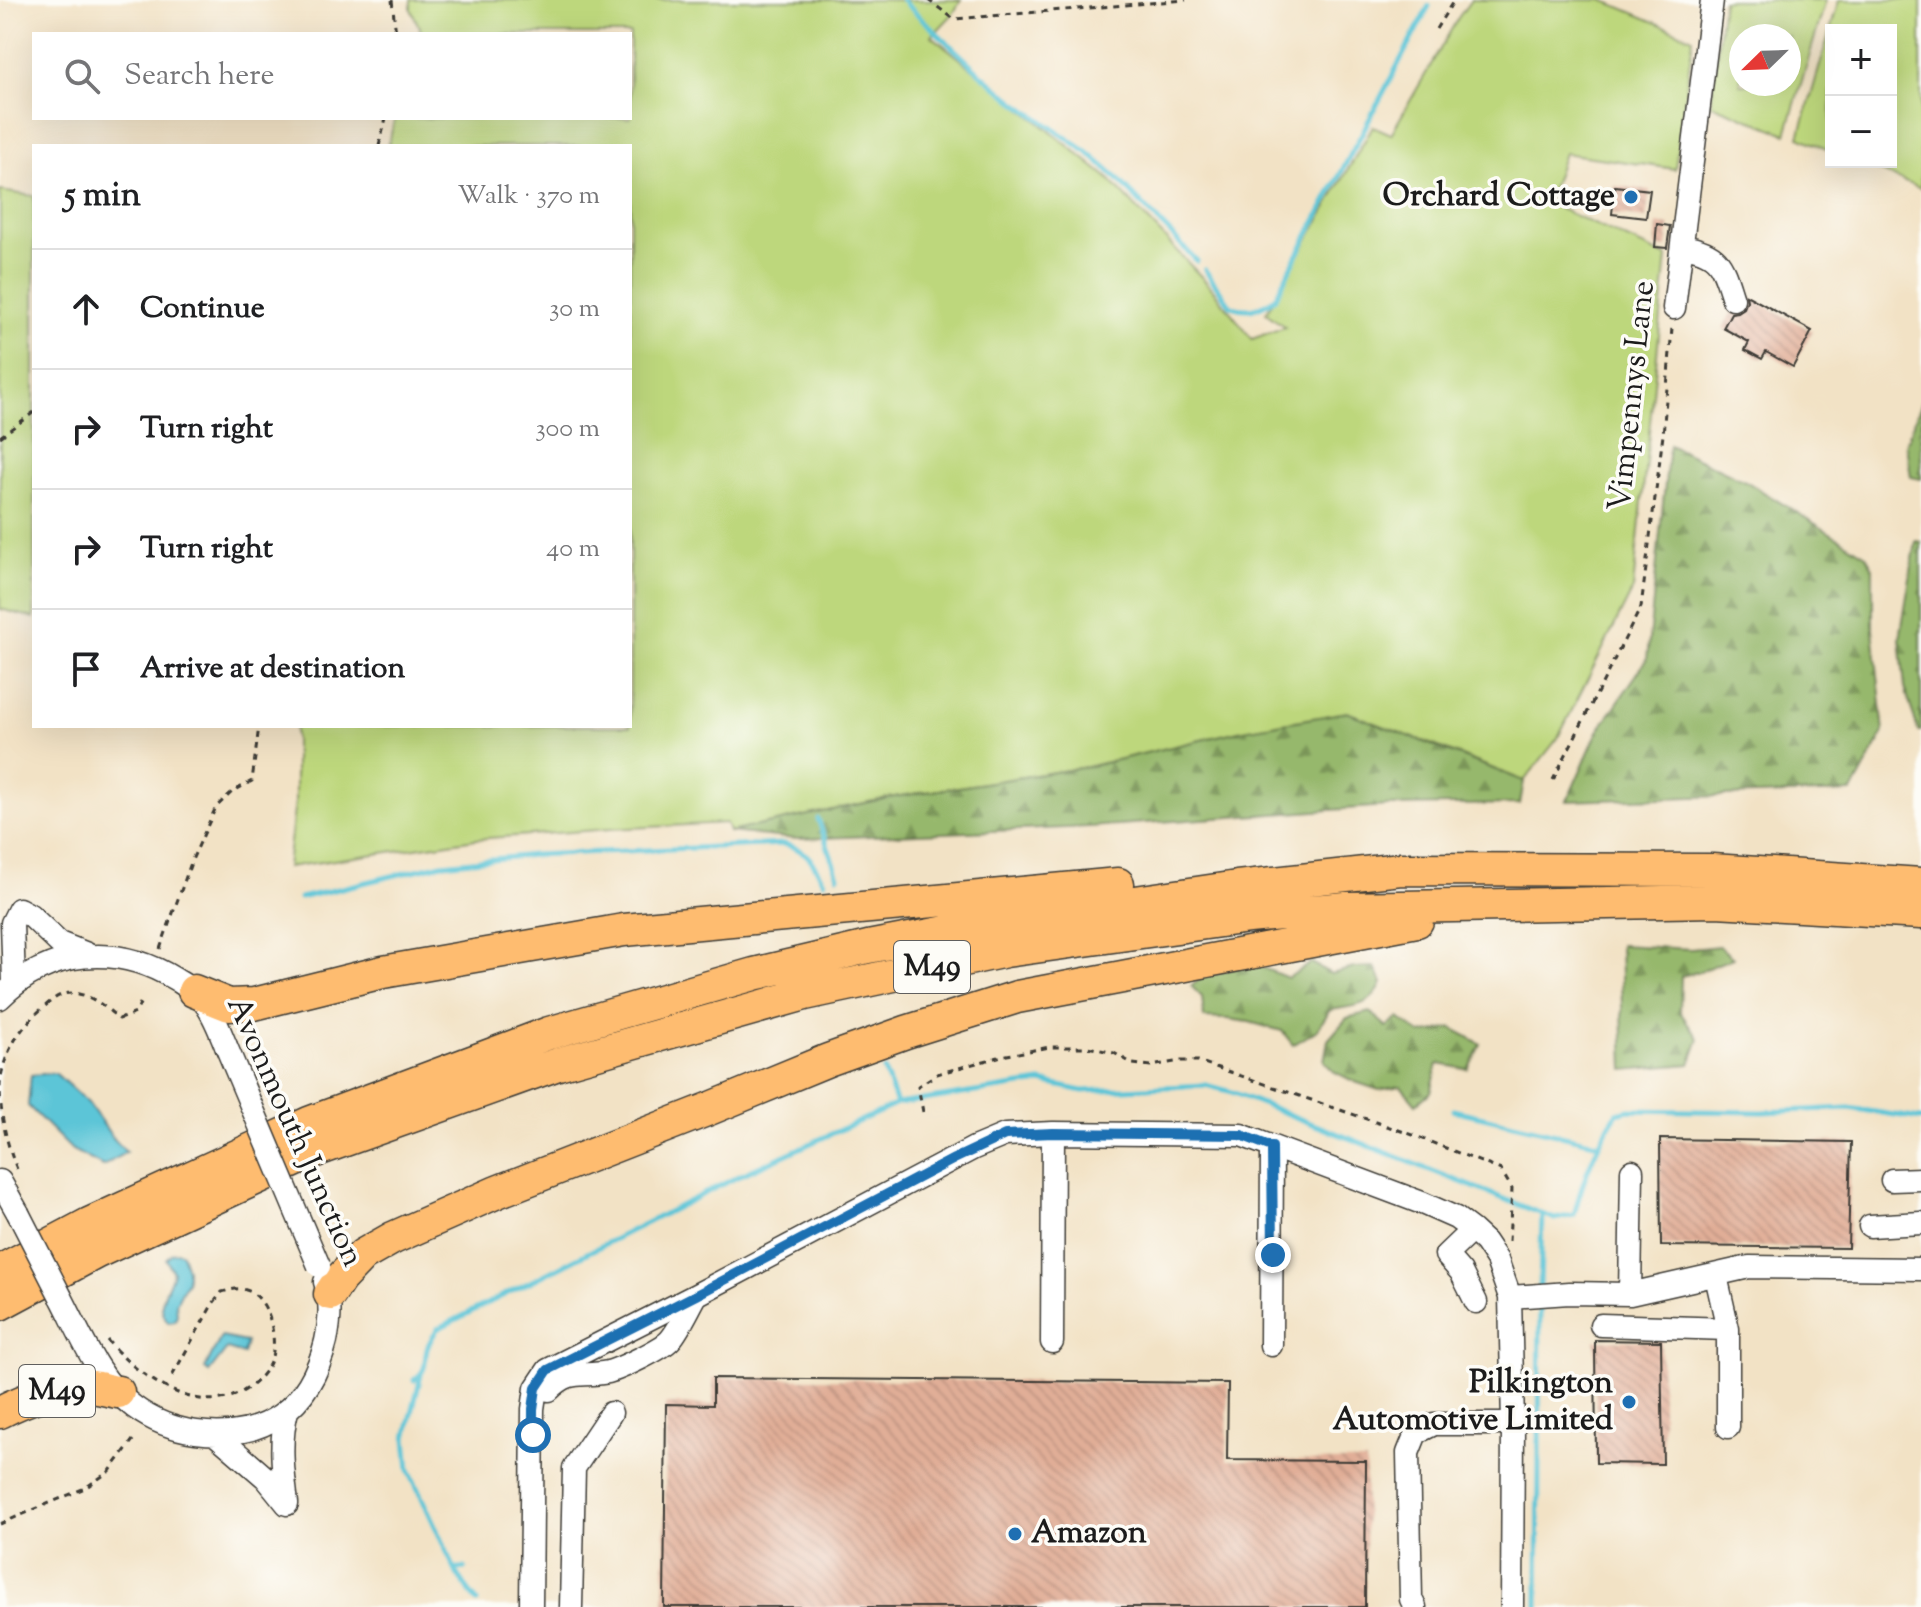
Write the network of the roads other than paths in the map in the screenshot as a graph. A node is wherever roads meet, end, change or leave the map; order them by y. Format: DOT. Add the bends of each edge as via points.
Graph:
graph roads {
  1 [pos="1712,0"];
  2 [pos="1682,246"];
  3 [pos="1733,299"];
  4 [pos="1674,308"];
  5 [pos="1401,869"];
  6 [pos="1921,884"];
  7 [pos="1511,904"];
  8 [pos="1921,913"];
  9 [pos="94,956"];
  10 [pos="7,990"];
  11 [pos="194,991"];
  12 [pos="1053,1133"];
  13 [pos="1272,1147"];
  14 [pos="1632,1171"];
  15 [pos="10,1178"];
  16 [pos="1921,1179"];
  17 [pos="1892,1180"];
  18 [pos="1921,1223"];
  19 [pos="1870,1226"];
  20 [pos="1472,1230"];
  21 [pos="1921,1269"];
  22 [pos="0,1271"];
  23 [pos="1716,1276"];
  24 [pos="324,1280"];
  25 [pos="1630,1294"];
  26 [pos="696,1295"];
  27 [pos="1510,1297"];
  28 [pos="1476,1302"];
  29 [pos="0,1304"];
  30 [pos="1601,1325"];
  31 [pos="1728,1329"];
  32 [pos="1052,1342"];
  33 [pos="1271,1345"];
  34 [pos="118,1392"];
  35 [pos="533,1409"];
  36 [pos="287,1411"];
  37 [pos="0,1412"];
  38 [pos="611,1413"];
  39 [pos="1513,1424"];
  40 [pos="1728,1427"];
  41 [pos="215,1434"];
  42 [pos="531,1607"];
  43 [pos="571,1607"];
  44 [pos="1415,1607"];
  45 [pos="1512,1607"];
  1 -- 2 [label="street, Vimpennys Lane"];
  2 -- 3 [label="street" via="1714,256"];
  2 -- 4 [label="street, Vimpennys Lane"];
  5 -- 6 [label="highway, M49" via="1712,870"];
  5 -- 11 [label="highway, M49" via="1306,866 624,930 383,972 254,1004 229,1005"];
  5 -- 22 [label="highway, M49" via="999,922 754,974 549,1033 309,1123"];
  7 -- 8 [label="highway, M49" via="1716,901"];
  7 -- 24 [label="highway, M49" via="1017,997 906,1032 497,1192 393,1238 363,1255 340,1279"];
  7 -- 29 [label="highway, M49" via="1346,908 1249,917 1006,951 805,994 558,1064 320,1149 97,1252"];
  9 -- 10 [label="street, Avonmouth Junction" via="59,959"];
  9 -- 10 [label="street" via="59,943 19,909 12,923"];
  9 -- 11 [label="street, Avonmouth Junction" via="125,957"];
  11 -- 24 [label="street, Avonmouth Junction, bridge" via="226,1046"];
  12 -- 13 [label="street" via="1241,1135"];
  12 -- 26 [label="street" via="1005,1135 974,1148"];
  12 -- 32 [label="street"];
  13 -- 20 [label="street" via="1422,1203"];
  13 -- 33 [label="street"];
  14 -- 25 [label="street"];
  15 -- 34 [label="street, Avonmouth Junction, bridge" via="18,1213 97,1365"];
  16 -- 17 [label="street"];
  18 -- 19 [label="street"];
  20 -- 27 [label="street" via="1497,1260"];
  20 -- 28 [label="street" via="1446,1255"];
  21 -- 23 [label="street" via="1749,1267"];
  23 -- 25 [label="street"];
  23 -- 31 [label="street"];
  24 -- 36 [label="street, Avonmouth Junction" via="329,1327 322,1356 310,1383"];
  25 -- 27 [label="street"];
  26 -- 35 [label="street" via="548,1370 536,1388"];
  26 -- 35 [label="street" via="661,1347 618,1369 566,1376"];
  27 -- 39 [label="street"];
  30 -- 31 [label="street"];
  31 -- 40 [label="street"];
  34 -- 37 [label="highway, M49" via="64,1389"];
  34 -- 41 [label="street, Avonmouth Junction" via="155,1420 180,1430"];
  35 -- 42 [label="street"];
  36 -- 41 [label="street, Avonmouth Junction" via="241,1433"];
  36 -- 41 [label="street" via="282,1429 287,1504 266,1478"];
  38 -- 43 [label="street" via="574,1468"];
  39 -- 44 [label="street" via="1434,1424 1416,1433 1408,1453"];
  39 -- 45 [label="street"];
}
